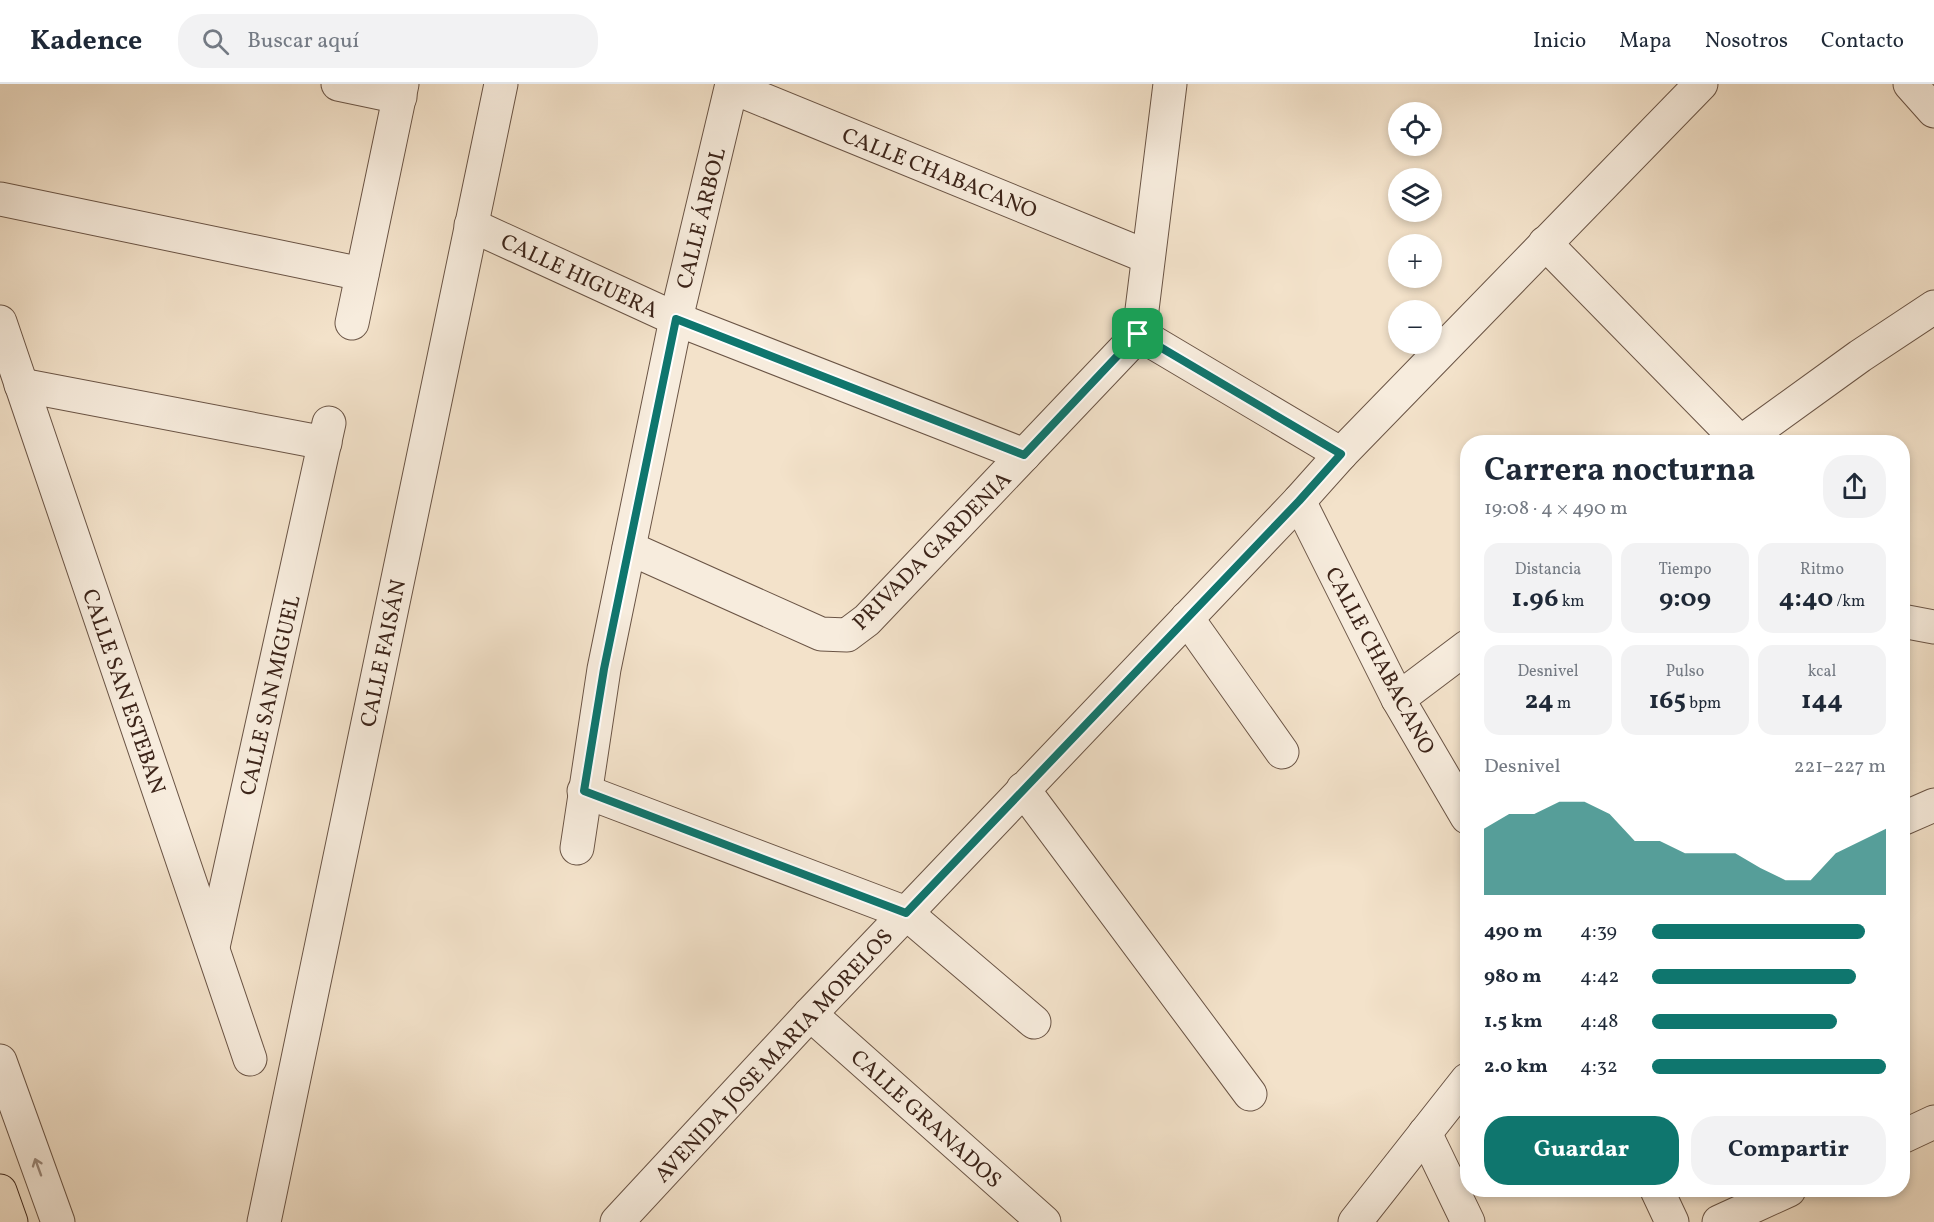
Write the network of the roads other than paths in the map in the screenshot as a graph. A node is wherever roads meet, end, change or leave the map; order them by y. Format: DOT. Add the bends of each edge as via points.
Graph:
graph roads {
  1 [pos="338,84"];
  2 [pos="501,84"];
  3 [pos="1170,84"];
  4 [pos="1701,84"];
  5 [pos="1911,84"];
  6 [pos="732,86"];
  7 [pos="401,90"];
  8 [pos="1934,111"];
  9 [pos="0,199"];
  10 [pos="471,225"];
  11 [pos="1545,243"];
  12 [pos="1148,257"];
  13 [pos="362,274"];
  14 [pos="1934,307"];
  15 [pos="676,319"];
  16 [pos="0,322"];
  17 [pos="352,323"];
  18 [pos="1138,334"];
  19 [pos="21,385"];
  20 [pos="1733,435"];
  21 [pos="1750,435"];
  22 [pos="1341,454"];
  23 [pos="1024,455"];
  24 [pos="1299,501"];
  25 [pos="629,548"];
  26 [pos="1187,618"];
  27 [pos="1910,622"];
  28 [pos="1934,627"];
  29 [pos="1460,652"];
  30 [pos="1398,699"];
  31 [pos="1282,752"];
  32 [pos="1023,789"];
  33 [pos="584,791"];
  34 [pos="1460,805"];
  35 [pos="1934,805"];
  36 [pos="1910,816"];
  37 [pos="577,848"];
  38 [pos="906,913"];
  39 [pos="213,947"];
  40 [pos="810,1014"];
  41 [pos="1034,1022"];
  42 [pos="250,1059"];
  43 [pos="0,1061"];
  44 [pos="1460,1089"];
  45 [pos="1250,1094"];
  46 [pos="1934,1122"];
  47 [pos="1425,1133"];
  48 [pos="1910,1133"];
  49 [pos="0,1191"];
  50 [pos="1660,1197"];
  51 [pos="1774,1197"];
  52 [pos="11,1222"];
  53 [pos="58,1222"];
  54 [pos="264,1222"];
  55 [pos="617,1222"];
  56 [pos="1044,1222"];
  57 [pos="1355,1222"];
  58 [pos="1468,1222"];
  59 [pos="1672,1222"];
  60 [pos="1719,1222"];
  1 -- 7 [label="street"];
  2 -- 10 [label="street, CALLE FAISÁN"];
  3 -- 12 [label="street"];
  4 -- 11 [label="street, AVENIDA JOSE MARIA MORELOS"];
  5 -- 8 [label="street"];
  6 -- 12 [label="street, CALLE CHABACANO"];
  6 -- 15 [label="street, CALLE ÁRBOL"];
  7 -- 13 [label="street"];
  9 -- 13 [label="street"];
  10 -- 15 [label="street, CALLE HIGUERA"];
  10 -- 54 [label="street, CALLE FAISÁN"];
  11 -- 20 [label="street"];
  11 -- 22 [label="street, AVENIDA JOSE MARIA MORELOS"];
  12 -- 18 [label="street"];
  13 -- 17 [label="street"];
  14 -- 21 [label="street"];
  15 -- 23 [label="street, CALLE HIGUERA"];
  15 -- 25 [label="street, CALLE ÁRBOL"];
  16 -- 19 [label="street, CALLE SAN ESTEBAN"];
  18 -- 22 [label="street"];
  18 -- 23 [label="street, PRIVADA GARDENIA"];
  19 -- 39 [label="street, CALLE SAN ESTEBAN"];
  19 -- 39 [label="street, CALLE SAN MIGUEL" via="327,433"];
  22 -- 24 [label="street, AVENIDA JOSE MARIA MORELOS"];
  23 -- 25 [label="street, PRIVADA GARDENIA" via="867,620 846,635 821,634"];
  24 -- 26 [label="street, AVENIDA JOSE MARIA MORELOS"];
  24 -- 30 [label="street, CALLE CHABACANO"];
  25 -- 33 [label="street, CALLE ÁRBOL"];
  26 -- 31 [label="street"];
  26 -- 32 [label="street, AVENIDA JOSE MARIA MORELOS"];
  27 -- 28 [label="street"];
  29 -- 30 [label="street"];
  30 -- 34 [label="street, CALLE CHABACANO"];
  32 -- 38 [label="street, AVENIDA JOSE MARIA MORELOS"];
  32 -- 45 [label="street"];
  33 -- 37 [label="street, CALLE ÁRBOL"];
  33 -- 38 [label="street"];
  35 -- 36 [label="street"];
  38 -- 40 [label="street, AVENIDA JOSE MARIA MORELOS"];
  38 -- 41 [label="street"];
  39 -- 42 [label="street, CALLE SAN ESTEBAN"];
  40 -- 55 [label="street, AVENIDA JOSE MARIA MORELOS"];
  40 -- 56 [label="street, CALLE GRANADOS"];
  53 -- 43 [label="street, one-way"];
  44 -- 47 [label="street"];
  46 -- 48 [label="street"];
  47 -- 57 [label="street"];
  47 -- 58 [label="street"];
  49 -- 52 [label="main road"];
  50 -- 59 [label="street"];
  51 -- 60 [label="street"];
}
